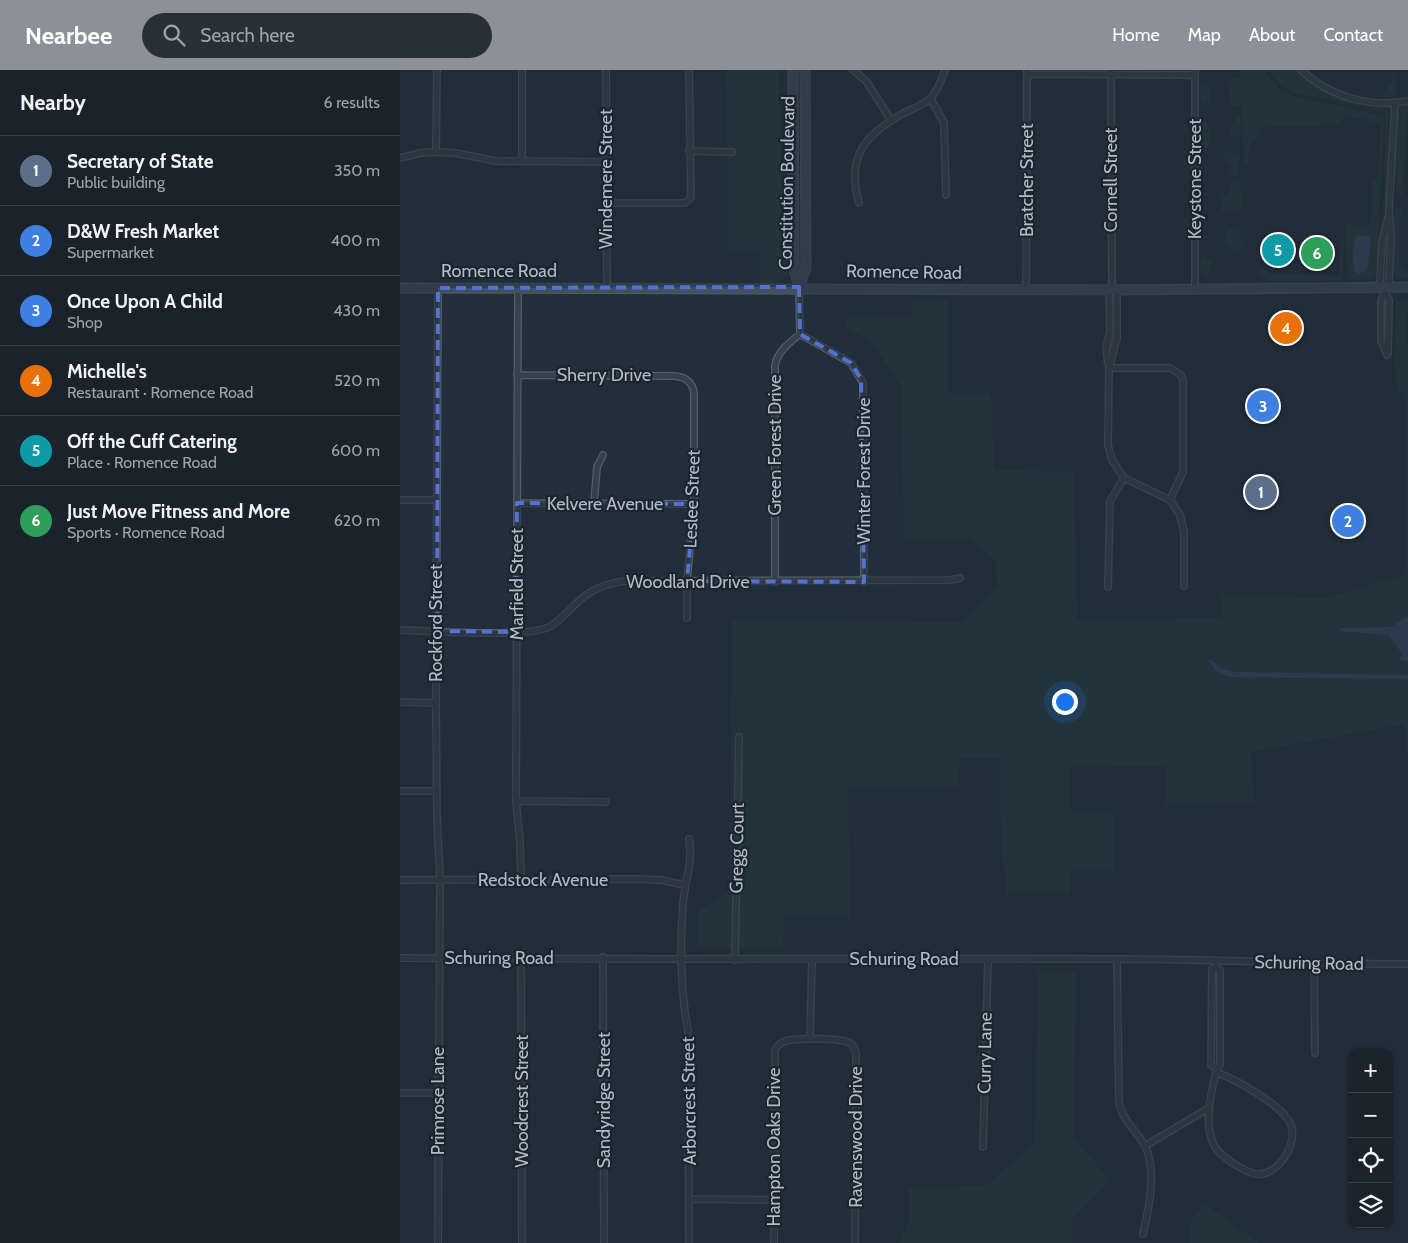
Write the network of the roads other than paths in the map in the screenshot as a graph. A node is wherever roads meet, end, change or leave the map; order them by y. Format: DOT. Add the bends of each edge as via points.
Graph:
graph roads {
  1 [pos="437,70"];
  2 [pos="522,70"];
  3 [pos="606,70"];
  4 [pos="689,70"];
  5 [pos="793,70"];
  6 [pos="805,70"];
  7 [pos="854,70"];
  8 [pos="945,70"];
  9 [pos="1302,70"];
  10 [pos="1027,72"];
  11 [pos="1195,72"];
  12 [pos="1111,73"];
  13 [pos="931,99"];
  14 [pos="1408,101"];
  15 [pos="1395,103"];
  16 [pos="891,120"];
  17 [pos="690,151"];
  18 [pos="436,152"];
  19 [pos="732,152"];
  20 [pos="400,158"];
  21 [pos="522,162"];
  22 [pos="606,162"];
  23 [pos="946,195"];
  24 [pos="607,203"];
  25 [pos="859,203"];
  26 [pos="518,287"];
  27 [pos="799,287"];
  28 [pos="400,288"];
  29 [pos="438,288"];
  30 [pos="607,288"];
  31 [pos="1385,288"];
  32 [pos="1408,288"];
  33 [pos="1196,289"];
  34 [pos="1026,290"];
  35 [pos="1113,290"];
  36 [pos="800,334"];
  37 [pos="1108,368"];
  38 [pos="517,375"];
  39 [pos="689,381"];
  40 [pos="603,455"];
  41 [pos="1124,478"];
  42 [pos="400,500"];
  43 [pos="436,500"];
  44 [pos="1170,500"];
  45 [pos="517,503"];
  46 [pos="594,504"];
  47 [pos="694,504"];
  48 [pos="960,578"];
  49 [pos="687,581"];
  50 [pos="775,582"];
  51 [pos="864,582"];
  52 [pos="1184,586"];
  53 [pos="1108,587"];
  54 [pos="687,618"];
  55 [pos="400,630"];
  56 [pos="437,631"];
  57 [pos="516,632"];
  58 [pos="400,702"];
  59 [pos="436,703"];
  60 [pos="739,737"];
  61 [pos="400,791"];
  62 [pos="437,791"];
  63 [pos="516,802"];
  64 [pos="606,802"];
  65 [pos="689,839"];
  66 [pos="400,880"];
  67 [pos="440,880"];
  68 [pos="521,880"];
  69 [pos="685,885"];
  70 [pos="603,957"];
  71 [pos="400,958"];
  72 [pos="439,958"];
  73 [pos="521,958"];
  74 [pos="682,959"];
  75 [pos="812,959"];
  76 [pos="988,959"];
  77 [pos="1117,959"];
  78 [pos="735,960"];
  79 [pos="1314,964"];
  80 [pos="1408,964"];
  81 [pos="1216,965"];
  82 [pos="810,1039"];
  83 [pos="1315,1053"];
  84 [pos="1216,1070"];
  85 [pos="400,1093"];
  86 [pos="438,1093"];
  87 [pos="1209,1108"];
  88 [pos="1145,1146"];
  89 [pos="983,1147"];
  90 [pos="690,1199"];
  91 [pos="775,1200"];
  92 [pos="1143,1234"];
  93 [pos="438,1243"];
  94 [pos="522,1243"];
  95 [pos="604,1243"];
  96 [pos="689,1243"];
  97 [pos="774,1243"];
  98 [pos="855,1243"];
  1 -- 18 [label="street"];
  2 -- 21 [label="street"];
  3 -- 22 [label="street, Windemere Street"];
  4 -- 17 [label="street"];
  5 -- 27 [label="street, Constitution Boulevard" via="794,269"];
  6 -- 27 [label="street, Constitution Boulevard" via="806,269"];
  7 -- 16 [label="street" via="866,81"];
  8 -- 13 [label="street"];
  9 -- 15 [label="street" via="1319,84 1348,98"];
  10 -- 12 [label="street"];
  10 -- 34 [label="street, Bratcher Street"];
  11 -- 12 [label="street"];
  11 -- 33 [label="street, Keystone Street"];
  12 -- 35 [label="street, Cornell Street"];
  13 -- 16 [label="street"];
  13 -- 23 [label="street" via="944,122"];
  14 -- 15 [label="street"];
  15 -- 31 [label="street" via="1389,211 1380,282"];
  16 -- 25 [label="street" via="866,141 856,161 854,176"];
  17 -- 19 [label="street"];
  17 -- 24 [label="street" via="691,197 685,204"];
  18 -- 20 [label="street"];
  18 -- 21 [label="street"];
  21 -- 22 [label="street"];
  22 -- 24 [label="street, Windemere Street"];
  24 -- 30 [label="street, Windemere Street"];
  26 -- 29 [label="street, Romence Road"];
  26 -- 30 [label="street, Romence Road"];
  26 -- 38 [label="street, Marfield Street"];
  27 -- 30 [label="street, Romence Road"];
  27 -- 34 [label="street, Romence Road"];
  27 -- 36 [label="street"];
  28 -- 29 [label="street, Romence Road"];
  29 -- 43 [label="street, Rockford Street"];
  31 -- 31 [label="street" via="1381,301 1381,341 1387,355 1389,300"];
  31 -- 32 [label="street, Romence Road"];
  31 -- 33 [label="street, Romence Road"];
  33 -- 35 [label="street, Romence Road"];
  34 -- 35 [label="street, Romence Road"];
  35 -- 37 [label="street, Cornell Street" via="1117,338"];
  36 -- 50 [label="street, Green Forest Drive" via="785,346 775,365"];
  36 -- 51 [label="street, Winter Forest Drive" via="851,363 862,383"];
  37 -- 41 [label="street, Cornell Street" via="1108,444 1112,460"];
  37 -- 44 [label="street" via="1170,368 1181,375 1183,472"];
  38 -- 39 [label="street, Sherry Drive" via="674,376"];
  38 -- 45 [label="street, Marfield Street"];
  39 -- 47 [label="street, Leslee Street" via="694,394"];
  40 -- 46 [label="street" via="596,466"];
  41 -- 44 [label="street"];
  41 -- 53 [label="street" via="1110,501"];
  42 -- 43 [label="street"];
  43 -- 56 [label="street, Rockford Street"];
  44 -- 52 [label="street" via="1180,515 1184,532"];
  45 -- 46 [label="street, Kelvere Avenue"];
  45 -- 57 [label="street, Marfield Street"];
  46 -- 47 [label="street, Kelvere Avenue"];
  47 -- 49 [label="street, Leslee Street"];
  48 -- 51 [label="street, Woodland Drive"];
  49 -- 50 [label="street, Woodland Drive"];
  49 -- 54 [label="street, Leslee Street"];
  49 -- 57 [label="street, Woodland Drive" via="638,580 605,585 588,594 548,627"];
  50 -- 51 [label="street, Woodland Drive"];
  55 -- 56 [label="street, Woodland Drive"];
  56 -- 57 [label="street, Woodland Drive"];
  56 -- 59 [label="street, Rockford Street"];
  57 -- 63 [label="street, Marfield Street"];
  58 -- 59 [label="street"];
  59 -- 62 [label="street, Rockford Street"];
  60 -- 78 [label="street, Gregg Court"];
  61 -- 62 [label="street"];
  62 -- 67 [label="street, Rockford Street"];
  63 -- 64 [label="street"];
  63 -- 68 [label="street, Marfield Street"];
  65 -- 69 [label="street, Arborcrest Street" via="692,854"];
  66 -- 67 [label="street, Redstock Avenue"];
  67 -- 68 [label="street, Redstock Avenue"];
  67 -- 72 [label="street, Rockford Street"];
  68 -- 69 [label="street, Redstock Avenue" via="635,879"];
  69 -- 74 [label="street, Arborcrest Street"];
  70 -- 73 [label="street, Schuring Road"];
  70 -- 74 [label="street, Schuring Road"];
  70 -- 95 [label="street, Sandyridge Street"];
  71 -- 72 [label="street, Schuring Road"];
  72 -- 73 [label="street, Schuring Road"];
  72 -- 86 [label="street, Primrose Lane"];
  73 -- 94 [label="street, Woodcrest Street"];
  74 -- 78 [label="street, Schuring Road"];
  74 -- 90 [label="street, Arborcrest Street" via="682,1000 688,1030"];
  75 -- 76 [label="street, Schuring Road"];
  75 -- 78 [label="street, Schuring Road"];
  75 -- 82 [label="street"];
  76 -- 77 [label="street, Schuring Road"];
  76 -- 89 [label="street, Curry Lane"];
  77 -- 81 [label="street, Schuring Road"];
  77 -- 88 [label="street" via="1119,1104 1126,1122"];
  79 -- 80 [label="street, Schuring Road"];
  79 -- 81 [label="street, Schuring Road"];
  79 -- 83 [label="street"];
  81 -- 84 [label="street" via="1220,970 1220,1065"];
  82 -- 91 [label="street, Hampton Oaks Drive" via="788,1040 775,1050"];
  82 -- 98 [label="street, Ravenswood Drive" via="844,1041 853,1046 856,1053"];
  84 -- 87 [label="street"];
  84 -- 87 [label="street" via="1286,1117 1293,1133 1288,1152 1277,1167 1263,1174 1258,1175 1235,1164 1218,1152 1213,1144"];
  85 -- 86 [label="street"];
  86 -- 93 [label="street, Primrose Lane"];
  87 -- 88 [label="street"];
  88 -- 92 [label="street" via="1150,1166 1150,1206"];
  90 -- 91 [label="street"];
  90 -- 96 [label="street, Arborcrest Street"];
  91 -- 97 [label="street, Hampton Oaks Drive"];
}
